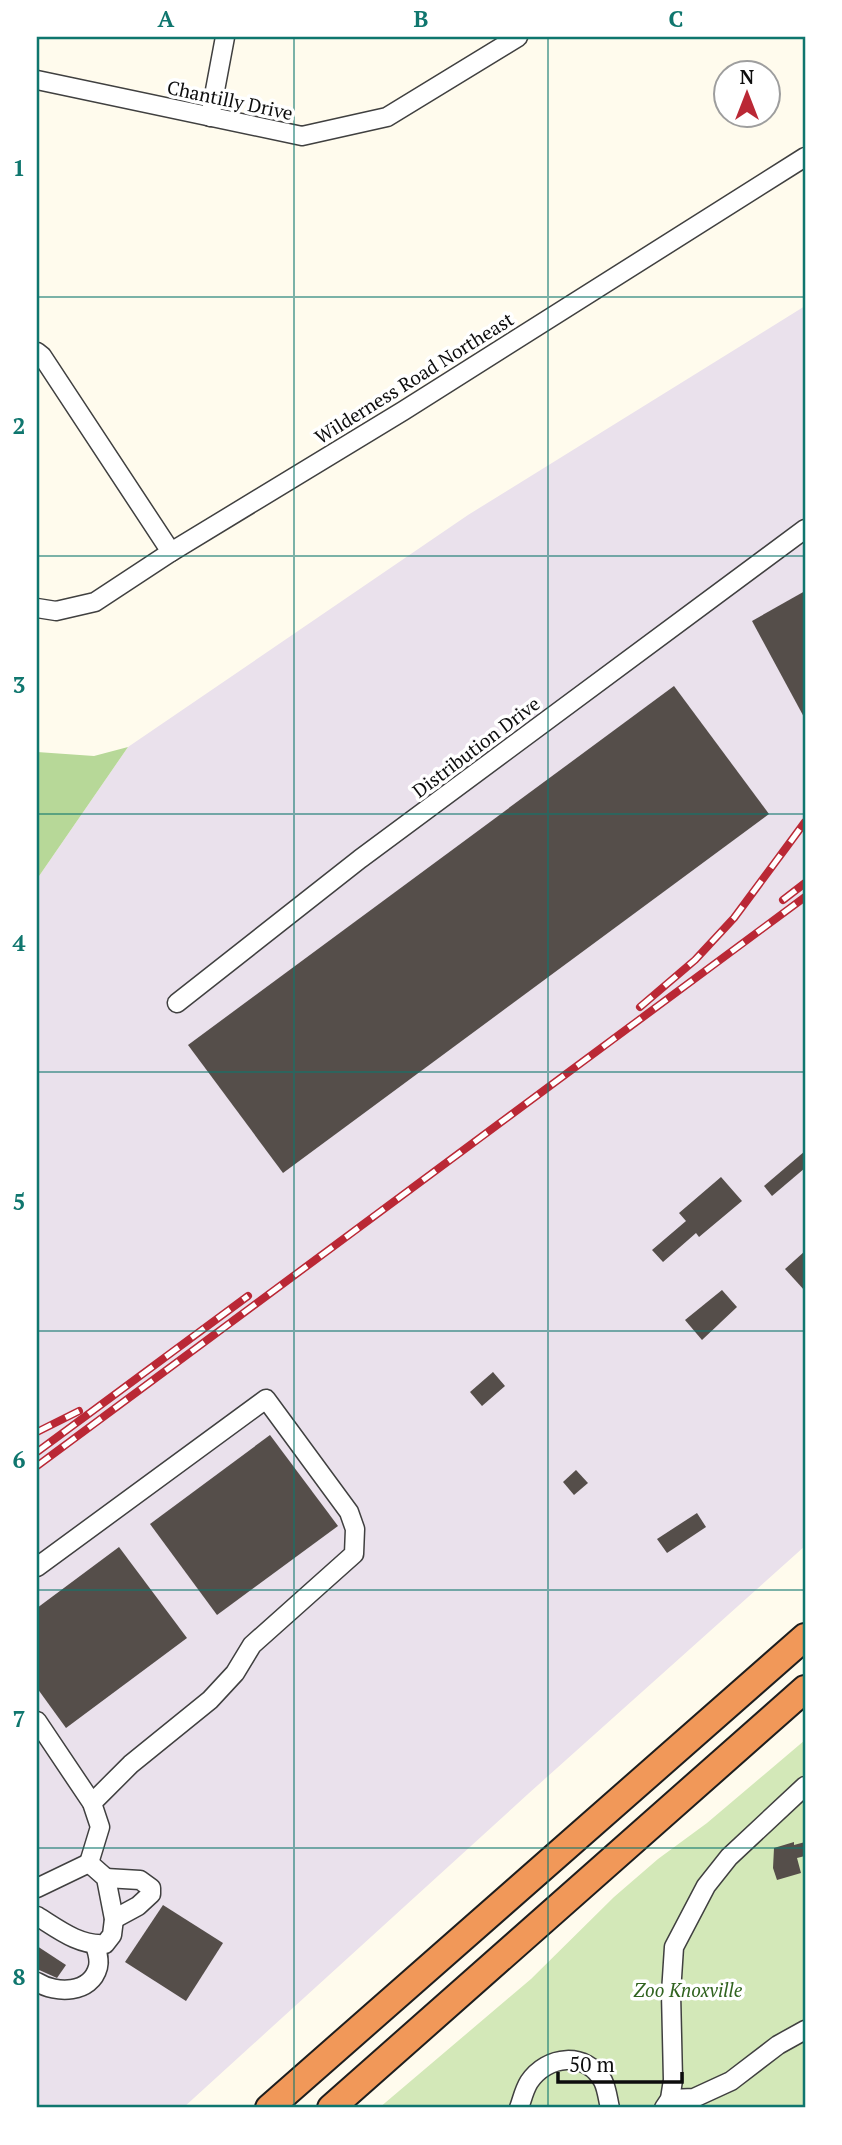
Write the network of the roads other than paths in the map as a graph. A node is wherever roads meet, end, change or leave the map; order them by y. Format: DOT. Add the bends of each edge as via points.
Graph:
graph roads {
  1 [pos="225,37"];
  2 [pos="518,37"];
  3 [pos="37,80"];
  4 [pos="210,117"];
  5 [pos="805,157"];
  6 [pos="37,352"];
  7 [pos="805,529"];
  8 [pos="171,552"];
  9 [pos="37,608"];
  10 [pos="177,1003"];
  11 [pos="37,1567"];
  12 [pos="805,1637"];
  13 [pos="805,1689"];
  14 [pos="37,1721"];
  15 [pos="805,1786"];
  16 [pos="92,1803"];
  17 [pos="89,1863"];
  18 [pos="107,1886"];
  19 [pos="37,1888"];
  20 [pos="37,1916"];
  21 [pos="114,1919"];
  22 [pos="95,1945"];
  23 [pos="37,1982"];
  24 [pos="805,2029"];
  25 [pos="667,2104"];
  26 [pos="269,2108"];
  27 [pos="331,2108"];
  28 [pos="519,2108"];
  29 [pos="610,2108"];
  1 -- 4 [label="street"];
  2 -- 4 [label="street, Chantilly Drive" via="387,117 302,136"];
  3 -- 4 [label="street, Chantilly Drive"];
  5 -- 8 [label="street, Wilderness Road Northeast"];
  6 -- 8 [label="street"];
  7 -- 10 [label="street, Distribution Drive" via="360,859"];
  8 -- 9 [label="street, Wilderness Road Northeast" via="95,602 55,611"];
  11 -- 16 [label="street" via="266,1399 349,1512 355,1529 354,1554 343,1567 252,1645 210,1700 131,1764"];
  12 -- 26 [label="highway"];
  13 -- 27 [label="highway"];
  14 -- 16 [label="street"];
  15 -- 25 [label="street" via="729,1857 706,1886 674,1947 673,2080"];
  16 -- 17 [label="street" via="100,1828"];
  17 -- 18 [label="street"];
  17 -- 19 [label="street"];
  18 -- 21 [label="street"];
  18 -- 21 [label="street" via="132,1880 151,1888 151,1894 138,1906"];
  20 -- 22 [label="street" via="79,1941"];
  21 -- 22 [label="street" via="112,1935 105,1944"];
  22 -- 23 [label="street" via="98,1968 88,1982 67,1991"];
  24 -- 25 [label="street" via="731,2081"];
  28 -- 29 [label="street" via="529,2082 542,2068 565,2058 587,2063 603,2081"];
}
